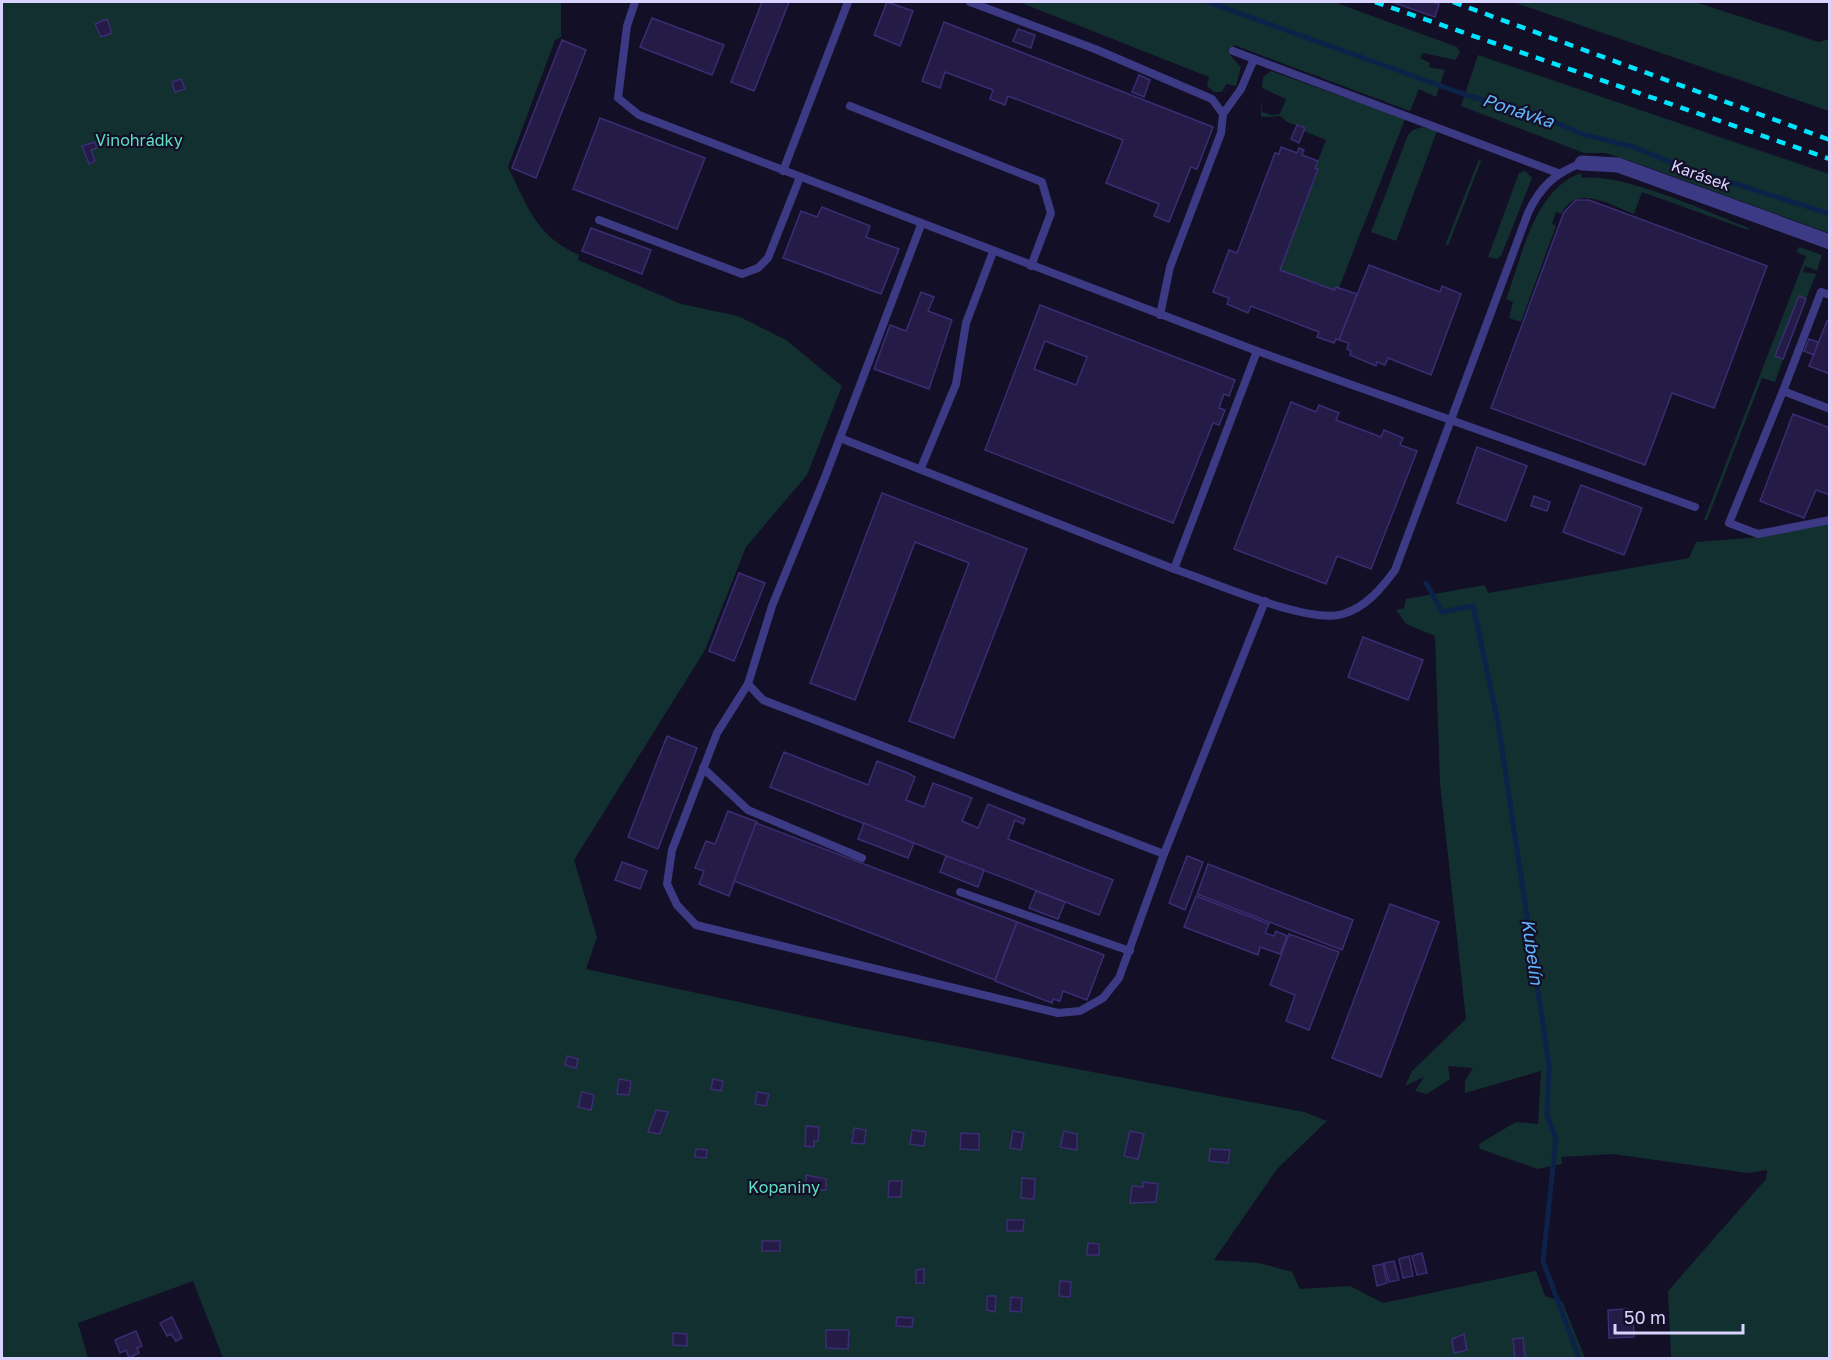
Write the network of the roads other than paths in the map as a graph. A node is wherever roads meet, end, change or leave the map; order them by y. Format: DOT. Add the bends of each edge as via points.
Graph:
graph roads {
  1 [pos="635,2"];
  2 [pos="848,2"];
  3 [pos="970,2"];
  4 [pos="1233,51"];
  5 [pos="1254,59"];
  6 [pos="850,106"];
  7 [pos="1223,114"];
  8 [pos="1582,163"];
  9 [pos="783,171"];
  10 [pos="1558,173"];
  11 [pos="800,177"];
  12 [pos="599,220"];
  13 [pos="921,225"];
  14 [pos="1830,242"];
  15 [pos="993,252"];
  16 [pos="1031,266"];
  17 [pos="1830,295"];
  18 [pos="1160,315"];
  19 [pos="1257,351"];
  20 [pos="1783,391"];
  21 [pos="1830,409"];
  22 [pos="1451,419"];
  23 [pos="840,438"];
  24 [pos="921,468"];
  25 [pos="1695,507"];
  26 [pos="1830,520"];
  27 [pos="1174,568"];
  28 [pos="1265,601"];
  29 [pos="748,684"];
  30 [pos="703,768"];
  31 [pos="1164,854"];
  32 [pos="862,858"];
  33 [pos="960,892"];
  34 [pos="1130,951"];
  1 -- 9 [label="lane" via="627,26 618,98 639,115"];
  2 -- 9 [label="lane"];
  3 -- 7 [label="lane" via="1212,99"];
  4 -- 5 [label="lane"];
  5 -- 7 [label="lane" via="1241,90"];
  5 -- 10 [label="lane"];
  6 -- 16 [label="lane" via="1042,182 1051,213"];
  7 -- 18 [label="lane" via="1221,133 1170,267"];
  8 -- 10 [label="lane, Karásek"];
  8 -- 14 [label="street, Karásek" via="1618,165"];
  9 -- 11 [label="lane"];
  10 -- 22 [label="lane, Karásek" via="1537,193"];
  11 -- 12 [label="lane" via="768,258 758,268 742,274"];
  11 -- 13 [label="lane"];
  13 -- 15 [label="lane"];
  13 -- 23 [label="lane"];
  15 -- 16 [label="lane"];
  15 -- 24 [label="lane" via="966,323 956,384"];
  16 -- 18 [label="lane"];
  17 -- 20 [label="lane" via="1821,292"];
  18 -- 19 [label="lane"];
  19 -- 22 [label="lane"];
  19 -- 27 [label="lane"];
  20 -- 21 [label="lane"];
  20 -- 26 [label="lane" via="1729,523 1758,534"];
  22 -- 25 [label="lane"];
  22 -- 28 [label="lane, Karásek" via="1395,570 1378,594 1342,615 1314,617"];
  23 -- 24 [label="lane, Karásek"];
  23 -- 29 [label="lane" via="772,606"];
  24 -- 27 [label="lane, Karásek"];
  27 -- 28 [label="lane, Karásek"];
  28 -- 31 [label="lane"];
  29 -- 30 [label="lane" via="717,733"];
  29 -- 31 [label="lane" via="763,700"];
  30 -- 32 [label="lane" via="748,810"];
  30 -- 34 [label="lane" via="672,850 667,884 677,905 696,924 1058,1012 1080,1011 1103,998 1119,978"];
  31 -- 34 [label="lane"];
  33 -- 34 [label="lane"];
}
